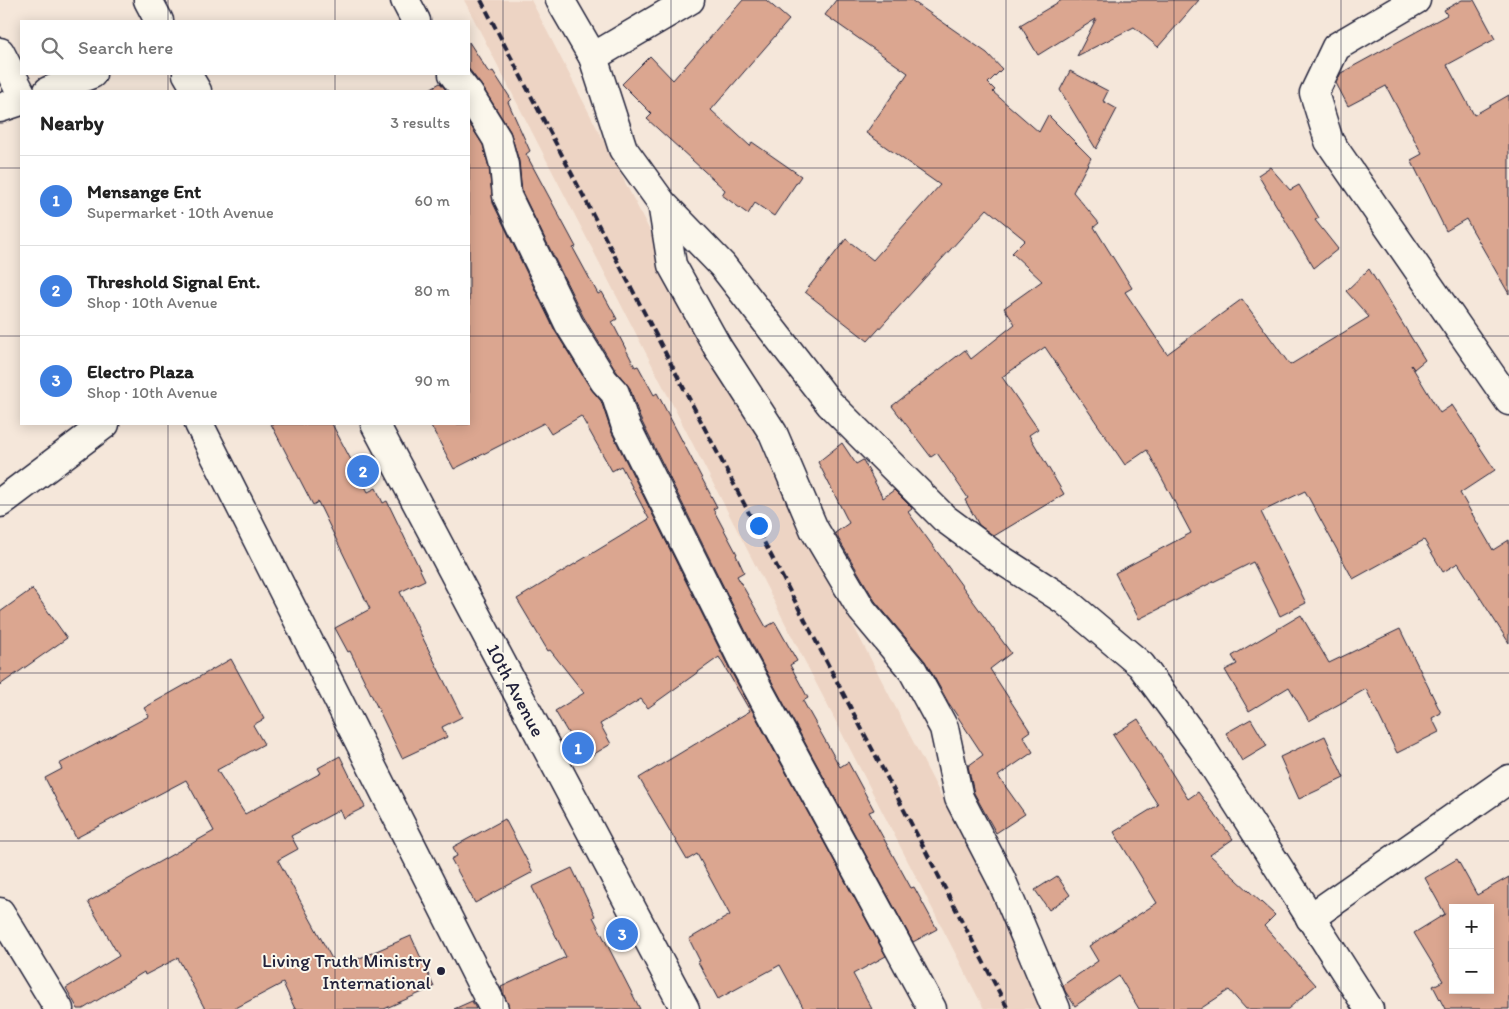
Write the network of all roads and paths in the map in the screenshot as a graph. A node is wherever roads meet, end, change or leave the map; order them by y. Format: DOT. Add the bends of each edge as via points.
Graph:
graph roads {
  1 [pos="148,0"];
  2 [pos="405,0"];
  3 [pos="560,0"];
  4 [pos="690,0"];
  5 [pos="1416,0"];
  6 [pos="158,20"];
  7 [pos="415,20"];
  8 [pos="0,52"];
  9 [pos="592,57"];
  10 [pos="89,75"];
  11 [pos="188,75"];
  12 [pos="454,75"];
  13 [pos="51,90"];
  14 [pos="196,90"];
  15 [pos="465,90"];
  16 [pos="20,91"];
  17 [pos="470,96"];
  18 [pos="20,101"];
  19 [pos="0,108"];
  20 [pos="662,203"];
  21 [pos="1500,368"];
  22 [pos="1509,401"];
  23 [pos="104,425"];
  24 [pos="200,425"];
  25 [pos="376,425"];
  26 [pos="0,503"];
  27 [pos="1509,779"];
  28 [pos="0,912"];
  29 [pos="1310,918"];
  30 [pos="59,1009"];
  31 [pos="494,1009"];
  32 [pos="685,1009"];
  33 [pos="932,1009"];
  34 [pos="1056,1009"];
  35 [pos="1369,1009"];
  1 -- 6 [label="street"];
  2 -- 7 [label="street"];
  3 -- 9 [label="street"];
  4 -- 9 [label="street"];
  5 -- 21 [label="street" via="1336,47 1314,93 1329,142"];
  8 -- 16 [label="street"];
  9 -- 20 [label="street" via="623,148"];
  10 -- 13 [label="street"];
  11 -- 14 [label="street"];
  12 -- 15 [label="street"];
  17 -- 33 [label="street" via="497,139 507,196 569,324 615,393 625,424 742,661"];
  18 -- 19 [label="street"];
  20 -- 29 [label="street" via="722,265 830,404 924,499 994,555 1064,600 1141,665 1202,748"];
  20 -- 34 [label="street" via="672,265 718,348 773,433 819,537 862,610 913,671 944,728 959,798 1001,879"];
  21 -- 22 [label="street"];
  23 -- 26 [label="street"];
  24 -- 31 [label="street"];
  25 -- 32 [label="street, 10th Avenue"];
  27 -- 29 [label="street"];
  28 -- 30 [label="street"];
  29 -- 35 [label="street"];
}
